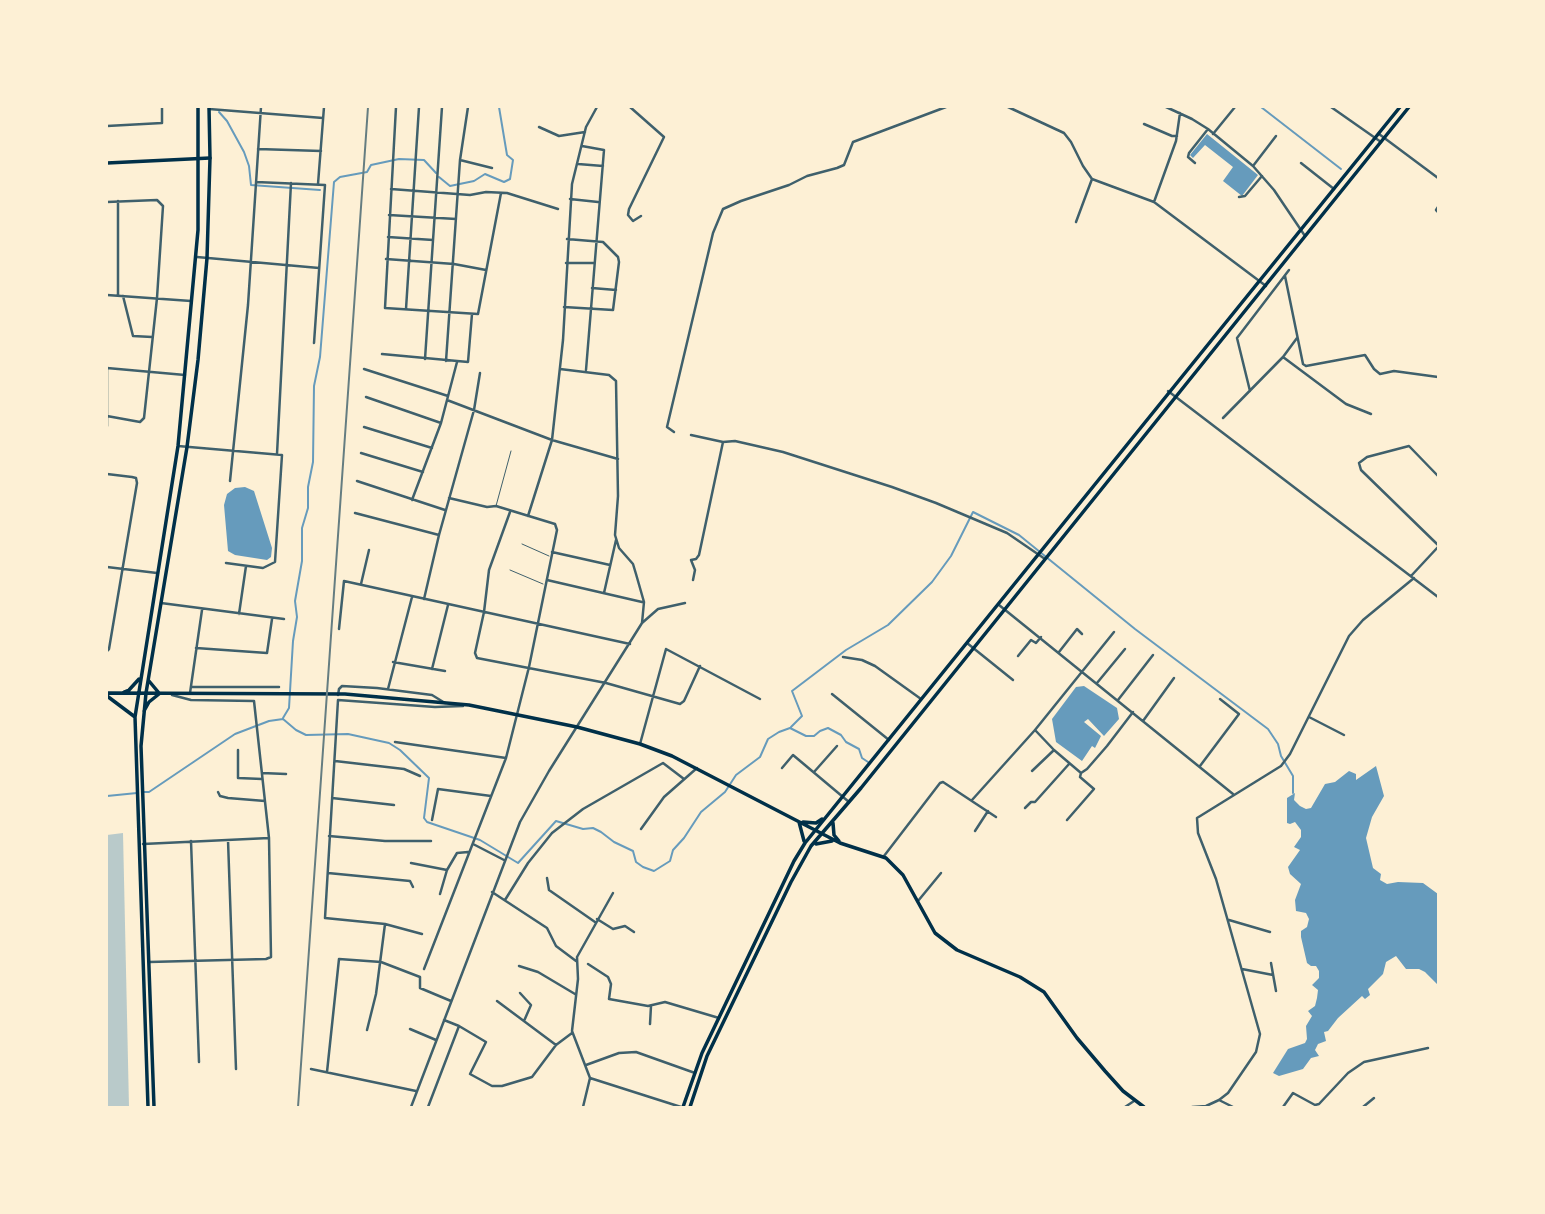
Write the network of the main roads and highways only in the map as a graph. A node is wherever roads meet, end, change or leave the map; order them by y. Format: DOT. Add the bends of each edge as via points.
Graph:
graph roads {
  1 [pos="198,107"];
  2 [pos="1400,107"];
  3 [pos="1409,107"];
  4 [pos="209,108"];
  5 [pos="210,158"];
  6 [pos="199,159"];
  7 [pos="107,163"];
  8 [pos="1052,535"];
  9 [pos="1059,541"];
  10 [pos="161,551"];
  11 [pos="169,553"];
  12 [pos="140,677"];
  13 [pos="148,679"];
  14 [pos="122,692"];
  15 [pos="137,693"];
  16 [pos="145,693"];
  17 [pos="160,693"];
  18 [pos="107,694"];
  19 [pos="135,717"];
  20 [pos="143,717"];
  21 [pos="854,782"];
  22 [pos="861,788"];
  23 [pos="139,801"];
  24 [pos="827,816"];
  25 [pos="798,820"];
  26 [pos="833,822"];
  27 [pos="815,830"];
  28 [pos="823,834"];
  29 [pos="805,843"];
  30 [pos="840,843"];
  31 [pos="811,846"];
  32 [pos="771,911"];
  33 [pos="777,914"];
  34 [pos="148,1107"];
  35 [pos="154,1107"];
  36 [pos="682,1107"];
  37 [pos="690,1107"];
  38 [pos="1144,1107"];
  1 -- 6 [label="main road"];
  2 -- 8 [label="main road"];
  3 -- 9 [label="main road"];
  4 -- 5 [label="main road"];
  5 -- 6 [label="main road"];
  5 -- 11 [label="main road" via="207,258 187,447"];
  6 -- 7 [label="main road"];
  6 -- 10 [label="main road" via="193,302"];
  8 -- 9 [label="main road"];
  8 -- 21 [label="main road"];
  9 -- 22 [label="main road"];
  10 -- 11 [label="main road"];
  10 -- 12 [label="main road"];
  11 -- 13 [label="main road"];
  12 -- 14 [label="main road"];
  12 -- 15 [label="main road"];
  13 -- 16 [label="main road"];
  13 -- 17 [label="main road"];
  14 -- 15 [label="main road"];
  14 -- 18 [label="main road"];
  15 -- 16 [label="main road"];
  15 -- 19 [label="main road"];
  16 -- 17 [label="main road"];
  16 -- 20 [label="main road"];
  17 -- 20 [label="main road" via="149,702"];
  17 -- 25 [label="main road" via="345,694 516,713 640,744"];
  18 -- 19 [label="main road"];
  19 -- 23 [label="main road"];
  20 -- 23 [label="main road"];
  21 -- 22 [label="main road"];
  21 -- 24 [label="main road"];
  22 -- 26 [label="main road"];
  23 -- 34 [label="main road"];
  23 -- 35 [label="main road"];
  24 -- 25 [label="main road" via="816,823"];
  24 -- 27 [label="main road"];
  25 -- 27 [label="main road"];
  25 -- 29 [label="main road"];
  26 -- 28 [label="main road"];
  26 -- 30 [label="main road"];
  27 -- 28 [label="main road"];
  27 -- 29 [label="main road"];
  28 -- 30 [label="main road"];
  28 -- 31 [label="main road"];
  29 -- 32 [label="main road"];
  30 -- 31 [label="main road" via="824,841"];
  30 -- 38 [label="main road" via="884,856 898,869 935,933 949,946 1020,976 1044,992 1123,1091"];
  31 -- 33 [label="main road"];
  32 -- 33 [label="main road"];
  32 -- 36 [label="main road"];
  33 -- 37 [label="main road" via="707,1056"];
}
